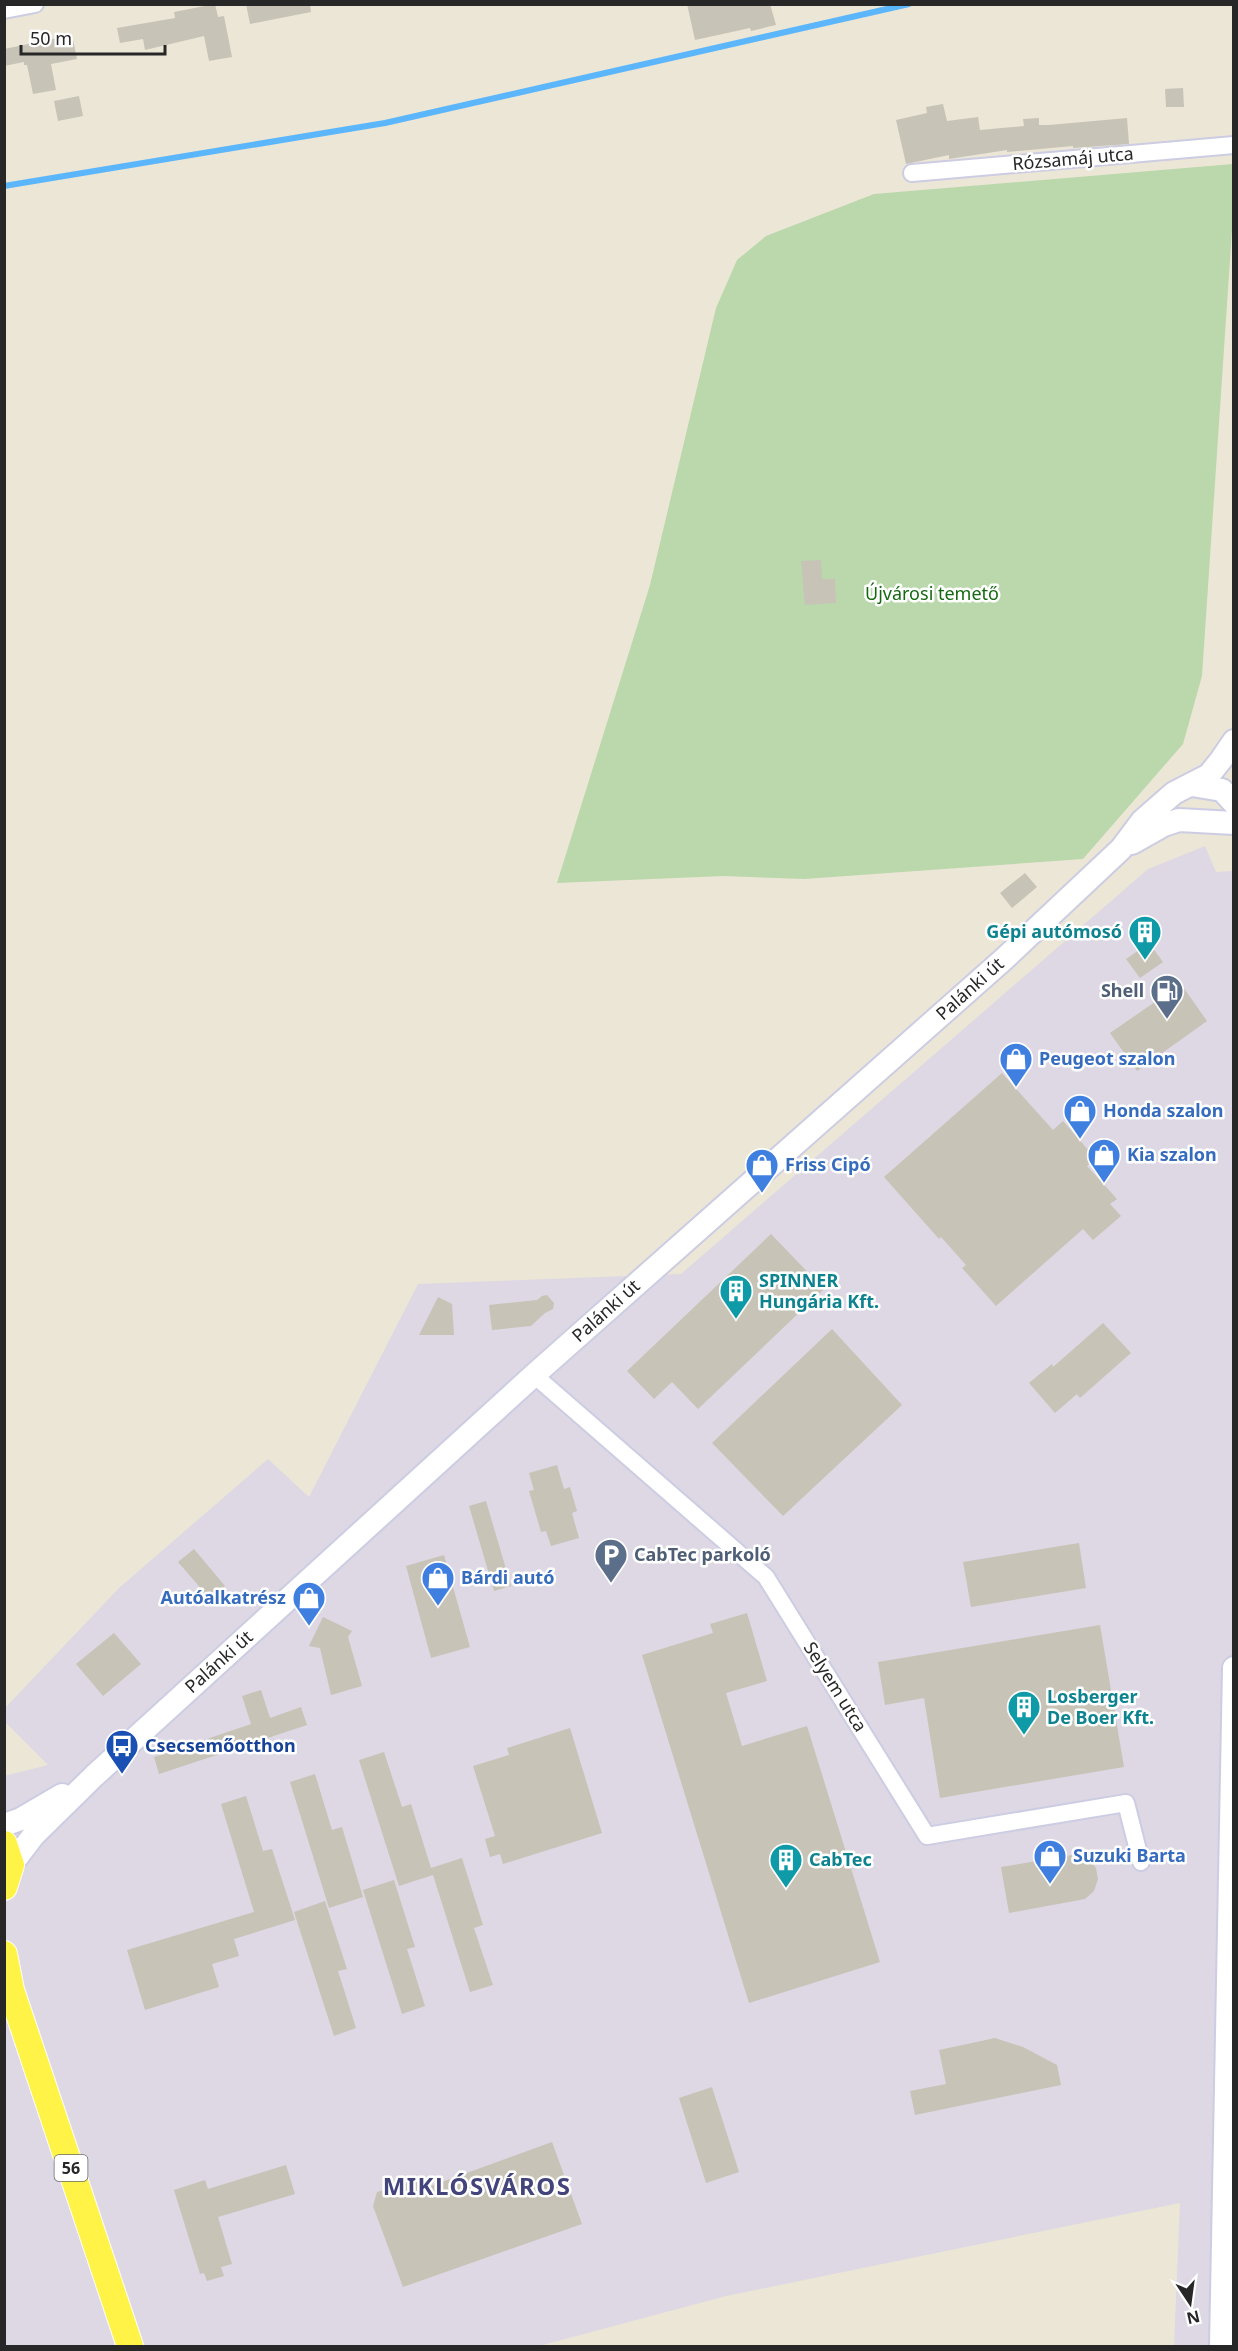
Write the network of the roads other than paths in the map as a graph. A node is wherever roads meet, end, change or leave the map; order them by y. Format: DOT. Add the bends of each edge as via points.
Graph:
graph roads {
  1 [pos="35,4"];
  2 [pos="4,10"];
  3 [pos="1233,145"];
  4 [pos="912,173"];
  5 [pos="1233,741"];
  6 [pos="1192,785"];
  7 [pos="1233,803"];
  8 [pos="1233,823"];
  9 [pos="1121,849"];
  10 [pos="534,1375"];
  11 [pos="1233,1668"];
  12 [pos="94,1776"];
  13 [pos="4,1825"];
  14 [pos="1141,1862"];
  15 [pos="7,1865"];
  16 [pos="4,1954"];
  17 [pos="8,1984"];
  18 [pos="1228,2320"];
  19 [pos="130,2346"];
  20 [pos="1221,2346"];
  1 -- 2 [label="street"];
  3 -- 4 [label="street, Rózsamáj utca"];
  5 -- 6 [label="street, Palánki út" via="1209,775"];
  6 -- 7 [label="street" via="1222,790"];
  6 -- 9 [label="street, Palánki út" via="1174,793 1150,814"];
  8 -- 9 [label="street, Palánki út" via="1179,820"];
  9 -- 10 [label="street, Palánki út" via="1004,959"];
  10 -- 12 [label="street, Palánki út"];
  10 -- 14 [label="street, Selyem utca" via="766,1577 927,1836 1126,1803"];
  11 -- 18 [label="street"];
  12 -- 13 [label="street, Palánki út"];
  12 -- 15 [label="street, Palánki út"];
  16 -- 17 [label="main road, 56"];
  17 -- 19 [label="main road, 56"];
  18 -- 20 [label="street"];
}
